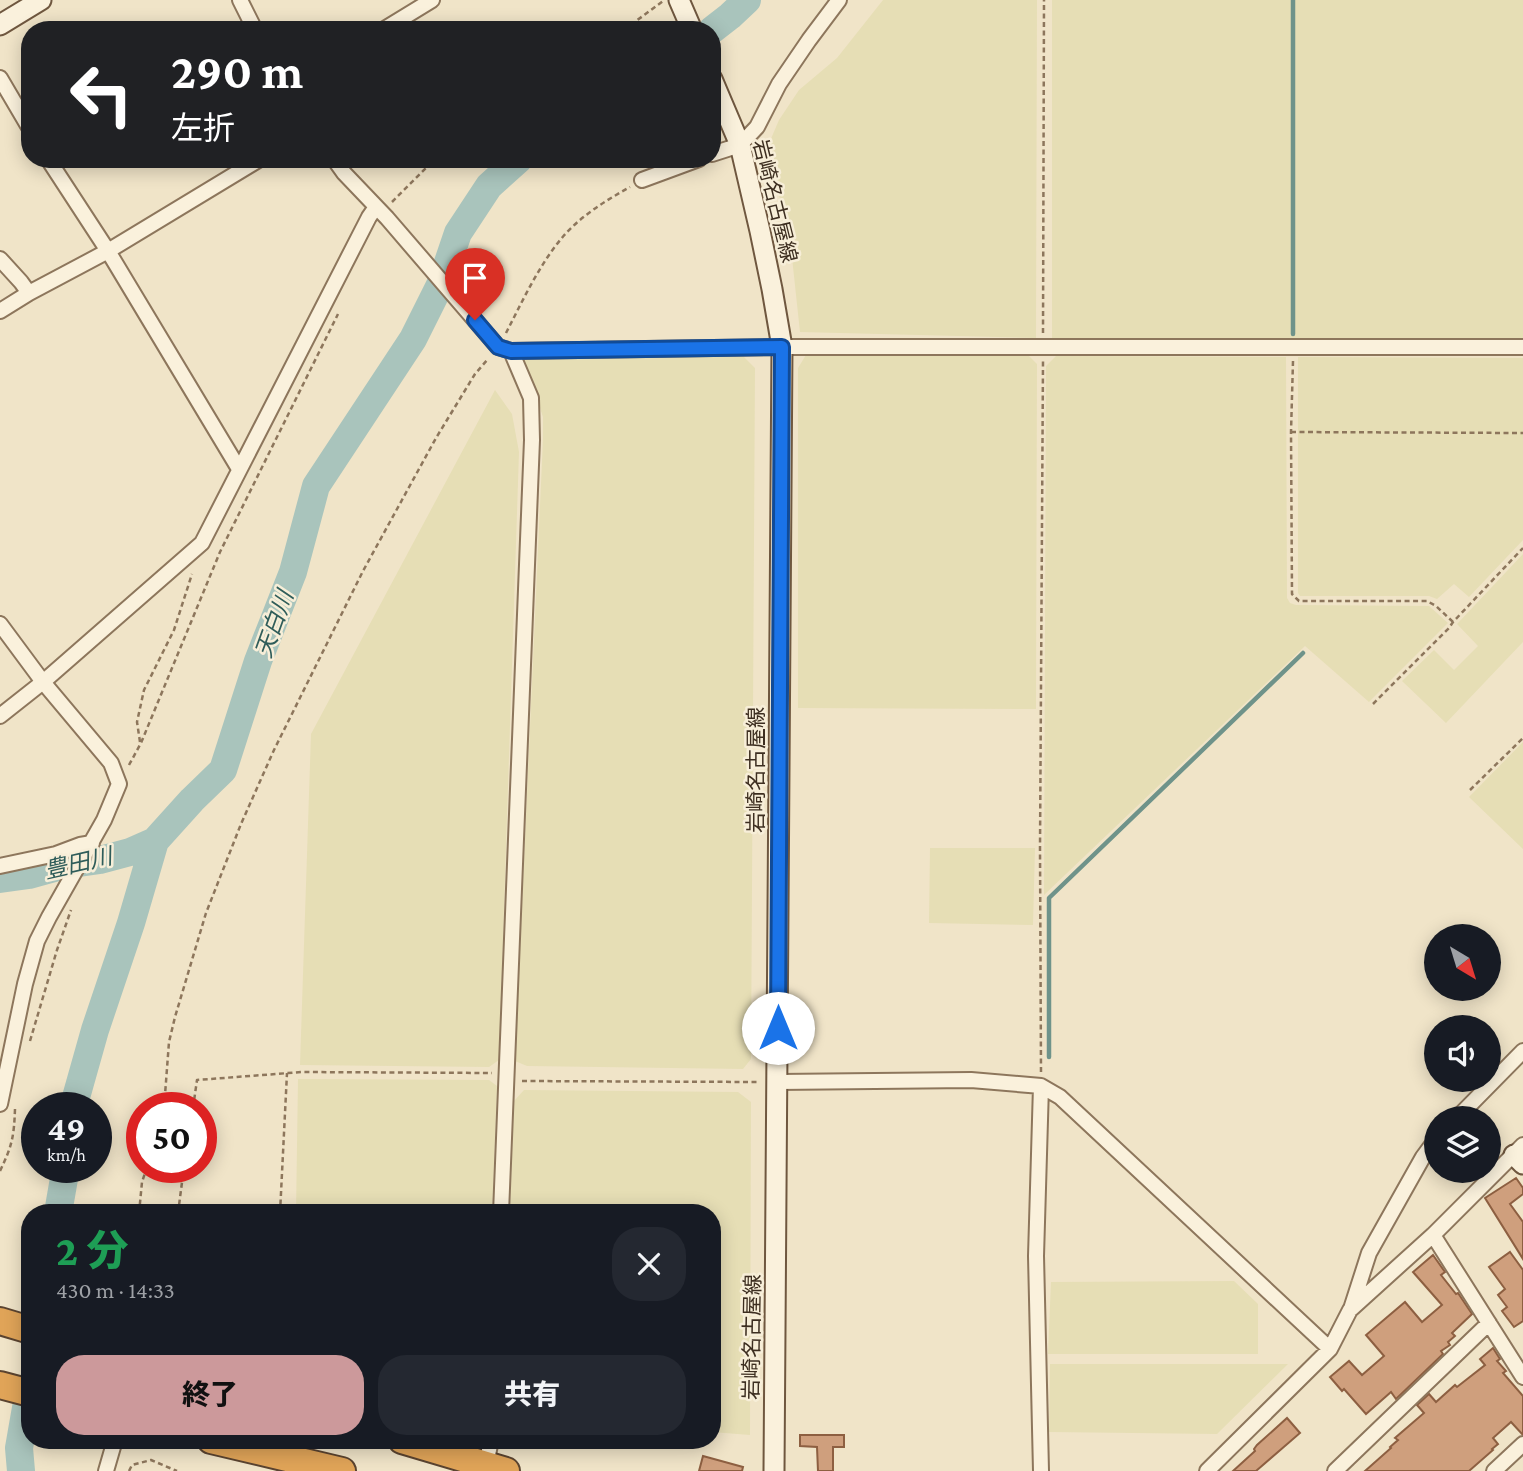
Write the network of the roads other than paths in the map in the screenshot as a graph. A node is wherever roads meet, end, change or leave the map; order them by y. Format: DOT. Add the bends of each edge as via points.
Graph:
graph roads {
  1 [pos="41,0"];
  2 [pos="240,0"];
  3 [pos="432,0"];
  4 [pos="679,0"];
  5 [pos="839,0"];
  6 [pos="250,21"];
  7 [pos="398,21"];
  8 [pos="688,21"];
  9 [pos="0,25"];
  10 [pos="0,78"];
  11 [pos="721,100"];
  12 [pos="21,114"];
  13 [pos="740,145"];
  14 [pos="721,151"];
  15 [pos="54,168"];
  16 [pos="245,168"];
  17 [pos="340,168"];
  18 [pos="675,168"];
  19 [pos="642,180"];
  20 [pos="382,213"];
  21 [pos="108,250"];
  22 [pos="0,259"];
  23 [pos="29,293"];
  24 [pos="0,311"];
  25 [pos="500,346"];
  26 [pos="782,347"];
  27 [pos="1523,347"];
  28 [pos="239,469"];
  29 [pos="0,624"];
  30 [pos="43,682"];
  31 [pos="0,716"];
  32 [pos="90,846"];
  33 [pos="0,866"];
  34 [pos="1523,1051"];
  35 [pos="778,1082"];
  36 [pos="1041,1086"];
  37 [pos="8,1105"];
  38 [pos="1469,1106"];
  39 [pos="1520,1155"];
  40 [pos="1424,1156"];
  41 [pos="502,1204"];
  42 [pos="1433,1235"];
  43 [pos="1350,1311"];
  44 [pos="0,1321"];
  45 [pos="1489,1323"];
  46 [pos="21,1327"];
  47 [pos="1330,1349"];
  48 [pos="1523,1377"];
  49 [pos="0,1385"];
  50 [pos="21,1391"];
  51 [pos="1523,1444"];
  52 [pos="112,1449"];
  53 [pos="249,1449"];
  54 [pos="446,1449"];
  55 [pos="494,1459"];
  56 [pos="106,1471"];
  57 [pos="342,1471"];
  58 [pos="774,1471"];
  59 [pos="1041,1471"];
  60 [pos="1207,1471"];
  61 [pos="1335,1471"];
  62 [pos="1494,1471"];
  1 -- 9 [label="main road"];
  2 -- 6 [label="street"];
  3 -- 7 [label="street"];
  4 -- 8 [label="main road"];
  5 -- 13 [label="street" via="779,84 757,127"];
  10 -- 12 [label="street"];
  11 -- 13 [label="main road, 岩崎名古屋線"];
  13 -- 14 [label="street"];
  13 -- 26 [label="main road, 岩崎名古屋線"];
  15 -- 21 [label="street"];
  16 -- 21 [label="street"];
  17 -- 20 [label="street"];
  18 -- 19 [label="street"];
  20 -- 25 [label="street"];
  20 -- 28 [label="street" via="369,217"];
  21 -- 23 [label="street"];
  21 -- 28 [label="street"];
  22 -- 23 [label="street"];
  23 -- 24 [label="street"];
  25 -- 26 [label="street"];
  25 -- 41 [label="street" via="531,398 532,440"];
  26 -- 27 [label="street"];
  26 -- 35 [label="main road, 岩崎名古屋線"];
  28 -- 30 [label="street" via="202,543"];
  29 -- 30 [label="street"];
  30 -- 31 [label="street"];
  30 -- 32 [label="street" via="111,763 119,784"];
  32 -- 33 [label="street"];
  32 -- 37 [label="street" via="37,941 25,984"];
  34 -- 38 [label="street"];
  35 -- 36 [label="street" via="971,1080"];
  35 -- 58 [label="main road, 岩崎名古屋線"];
  36 -- 47 [label="street" via="1060,1097"];
  36 -- 59 [label="street" via="1037,1256"];
  39 -- 42 [label="street"];
  40 -- 43 [label="street" via="1369,1253"];
  42 -- 43 [label="street"];
  42 -- 45 [label="street"];
  43 -- 47 [label="street"];
  44 -- 46 [label="highway"];
  45 -- 48 [label="street"];
  45 -- 61 [label="street"];
  47 -- 60 [label="street"];
  49 -- 50 [label="highway"];
  51 -- 62 [label="street"];
  52 -- 56 [label="street"];
  53 -- 57 [label="highway"];
  54 -- 55 [label="highway"];
}
